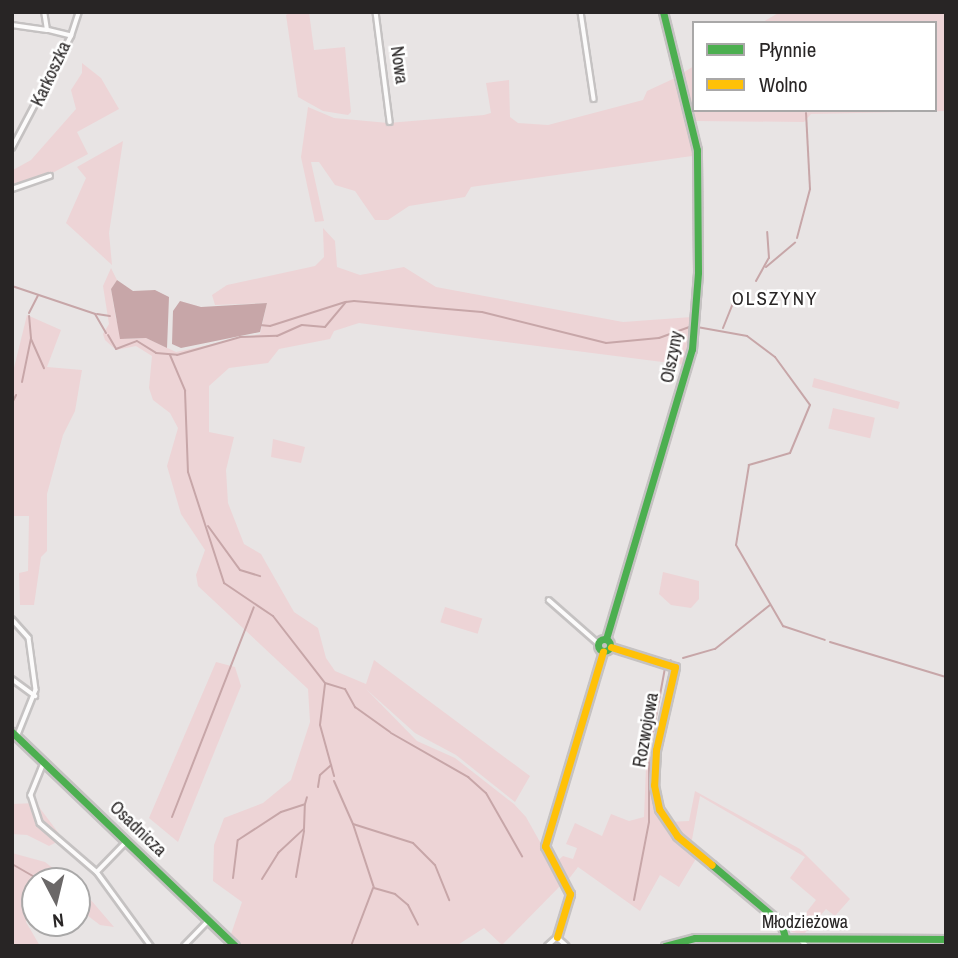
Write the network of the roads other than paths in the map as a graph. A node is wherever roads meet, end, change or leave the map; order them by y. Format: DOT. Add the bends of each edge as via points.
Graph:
graph roads {
  1 [pos="44,12"];
  2 [pos="79,12"];
  3 [pos="376,12"];
  4 [pos="581,12"];
  5 [pos="663,12"];
  6 [pos="12,25"];
  7 [pos="47,30"];
  8 [pos="71,36"];
  9 [pos="594,99"];
  10 [pos="390,122"];
  11 [pos="12,148"];
  12 [pos="50,176"];
  13 [pos="12,189"];
  14 [pos="549,600"];
  15 [pos="12,619"];
  16 [pos="602,641"];
  17 [pos="611,647"];
  18 [pos="603,651"];
  19 [pos="12,679"];
  20 [pos="35,696"];
  21 [pos="15,734"];
  22 [pos="45,762"];
  23 [pos="127,840"];
  24 [pos="97,872"];
  25 [pos="209,920"];
  26 [pos="557,937"];
  27 [pos="785,937"];
  28 [pos="799,937"];
  29 [pos="946,939"];
  30 [pos="151,946"];
  31 [pos="184,946"];
  32 [pos="235,946"];
  33 [pos="547,946"];
  34 [pos="567,946"];
  35 [pos="665,946"];
  36 [pos="807,946"];
  1 -- 7 [label="street, Karkoszka"];
  2 -- 8 [label="street"];
  3 -- 10 [label="street, Nowa"];
  4 -- 9 [label="street"];
  5 -- 16 [label="street, Olszyny" via="697,150 698,272 691,356"];
  6 -- 7 [label="street"];
  7 -- 8 [label="street, Karkoszka"];
  8 -- 11 [label="street, Karkoszka"];
  12 -- 13 [label="street"];
  14 -- 16 [label="street"];
  15 -- 20 [label="street" via="29,638"];
  16 -- 17 [label="street"];
  16 -- 18 [label="street"];
  17 -- 18 [label="street"];
  17 -- 27 [label="street, Rozwojowa" via="675,667 656,750 654,785 659,809 677,836 781,923"];
  18 -- 26 [label="street" via="545,846 570,894"];
  19 -- 20 [label="street"];
  20 -- 21 [label="street"];
  21 -- 22 [label="street, Osadnicza"];
  22 -- 23 [label="street, Osadnicza"];
  22 -- 24 [label="street" via="32,788 34,811 46,831"];
  23 -- 24 [label="street"];
  23 -- 25 [label="street, Osadnicza"];
  24 -- 30 [label="street"];
  25 -- 31 [label="street"];
  25 -- 32 [label="street, Osadnicza"];
  26 -- 33 [label="street"];
  26 -- 34 [label="street"];
  27 -- 28 [label="street, Młodzieżowa"];
  27 -- 35 [label="street, Młodzieżowa" via="687,938"];
  28 -- 29 [label="street, Młodzieżowa"];
  28 -- 36 [label="street"];
}
